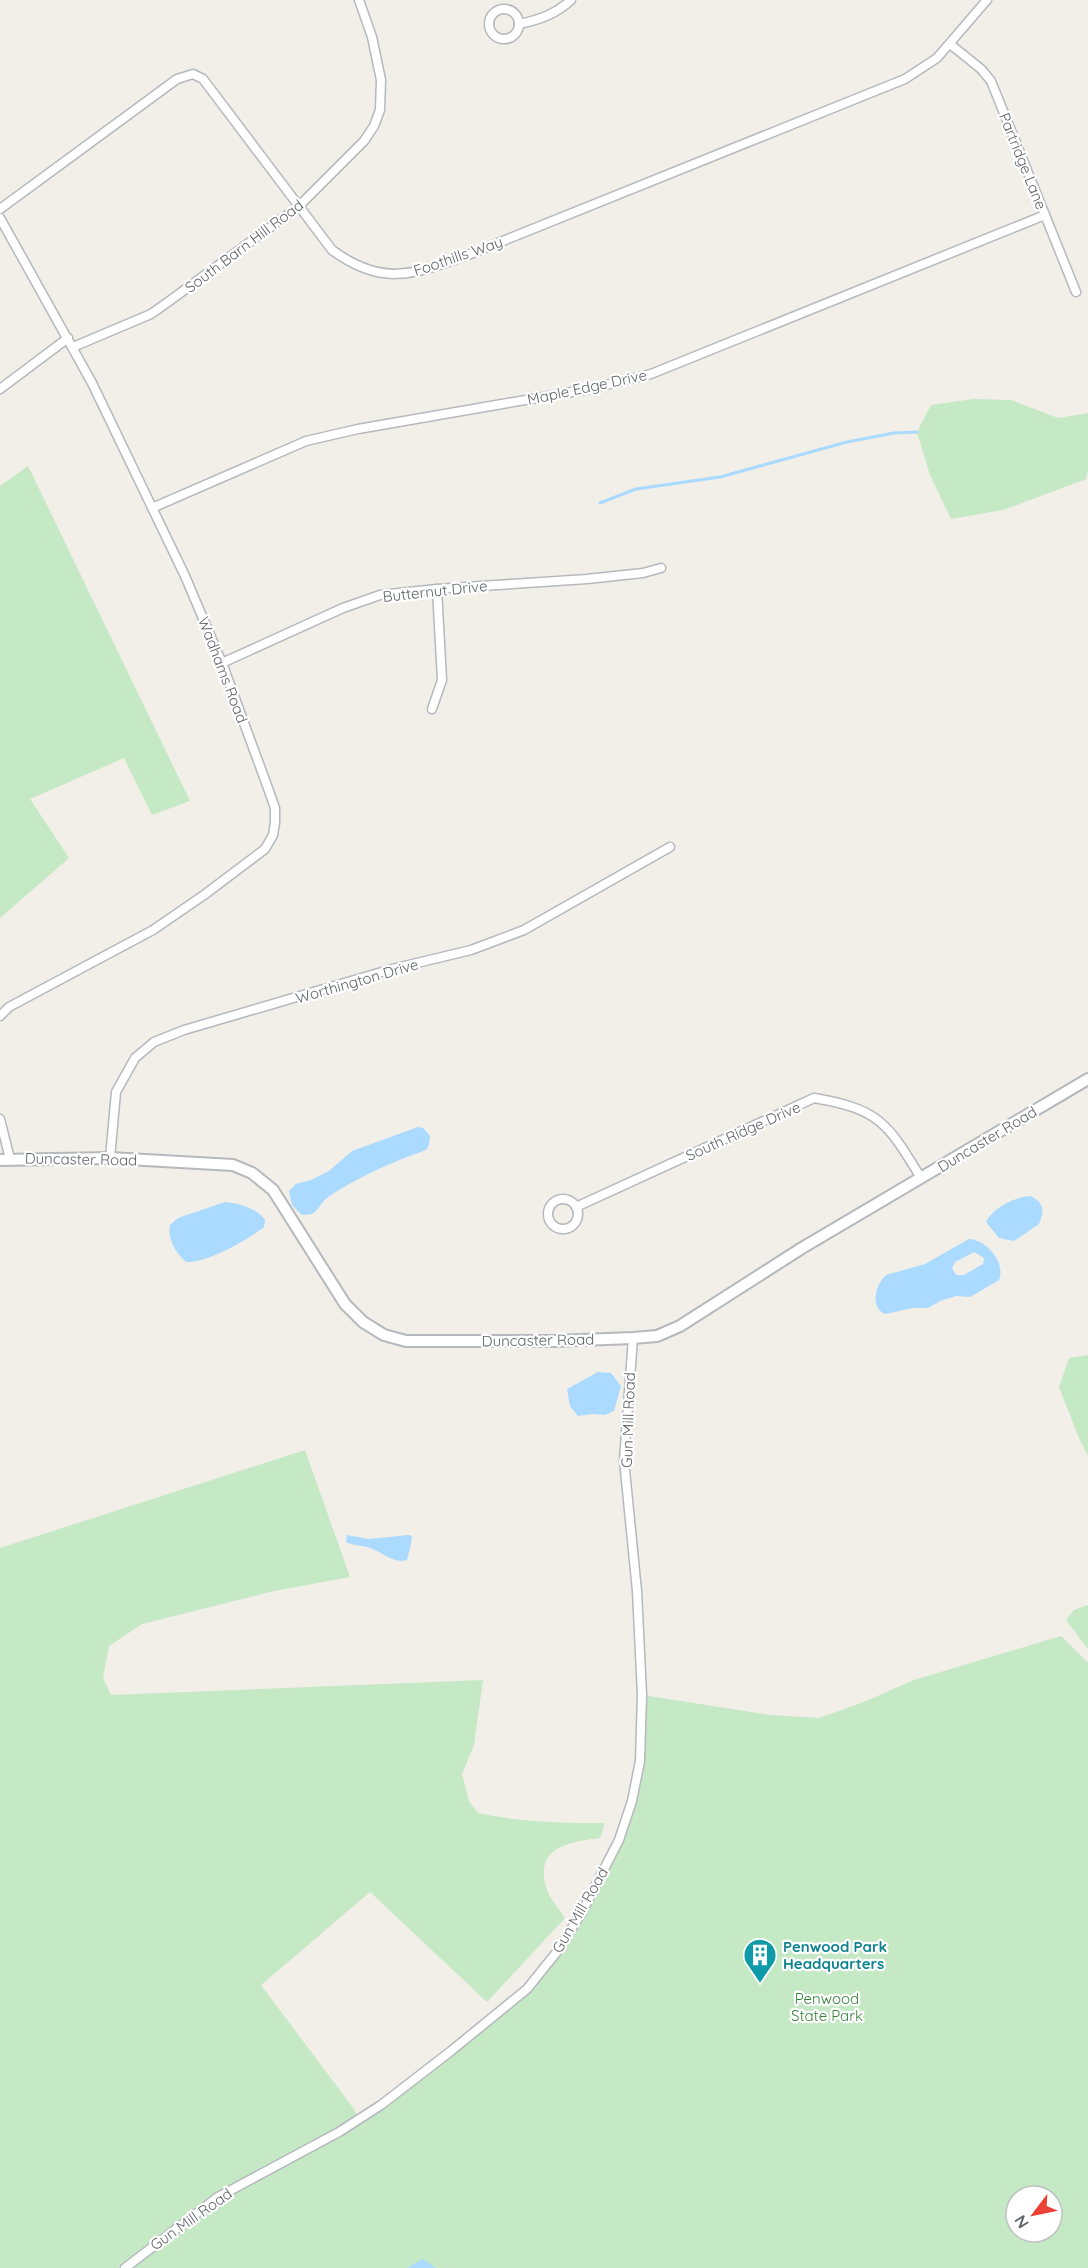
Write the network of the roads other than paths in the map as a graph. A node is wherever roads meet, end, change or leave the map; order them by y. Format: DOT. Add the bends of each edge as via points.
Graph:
graph roads {
  1 [pos="359,0"];
  2 [pos="571,0"];
  3 [pos="987,0"];
  4 [pos="519,24"];
  5 [pos="950,44"];
  6 [pos="298,207"];
  7 [pos="0,209"];
  8 [pos="1045,215"];
  9 [pos="0,218"];
  10 [pos="1076,292"];
  11 [pos="68,338"];
  12 [pos="73,347"];
  13 [pos="0,389"];
  14 [pos="152,508"];
  15 [pos="661,568"];
  16 [pos="437,589"];
  17 [pos="222,663"];
  18 [pos="432,709"];
  19 [pos="670,847"];
  20 [pos="0,1016"];
  21 [pos="1088,1078"];
  22 [pos="0,1119"];
  23 [pos="110,1158"];
  24 [pos="5,1159"];
  25 [pos="921,1178"];
  26 [pos="576,1207"];
  27 [pos="633,1338"];
  28 [pos="125,2268"];
  1 -- 6 [label="street, South Barn Hill Road" via="378,59 380,110 364,141"];
  2 -- 4 [label="street" via="554,13"];
  3 -- 5 [label="street, Foothills Way"];
  5 -- 6 [label="street, Foothills Way" via="937,58 905,79 421,272 387,274 347,261 324,242"];
  5 -- 8 [label="street, Partridge Lane" via="991,81"];
  6 -- 7 [label="street, Foothills Way" via="203,79 193,74 177,79"];
  6 -- 12 [label="street, South Barn Hill Road" via="151,314"];
  8 -- 10 [label="street, Partridge Lane"];
  8 -- 14 [label="street, Maple Edge Drive" via="651,374 306,441"];
  9 -- 11 [label="street, Wadhams Road"];
  11 -- 12 [label="street, Wadhams Road"];
  11 -- 13 [label="street"];
  12 -- 14 [label="street, Wadhams Road"];
  14 -- 17 [label="street, Wadhams Road"];
  15 -- 16 [label="street, Butternut Drive" via="587,579"];
  16 -- 17 [label="street, Butternut Drive" via="366,599"];
  16 -- 18 [label="street" via="442,680"];
  17 -- 20 [label="street, Wadhams Road" via="275,808 273,835 265,849 153,930 9,1007"];
  19 -- 23 [label="street, Worthington Drive" via="524,930 471,950 392,969 154,1042 135,1058 116,1092"];
  21 -- 25 [label="street, Duncaster Road"];
  22 -- 24 [label="street"];
  23 -- 24 [label="street, Duncaster Road"];
  23 -- 27 [label="street, Duncaster Road" via="233,1165 252,1173 273,1190 345,1304 384,1335 406,1341"];
  25 -- 26 [label="street, South Ridge Drive" via="892,1132 867,1112 814,1098"];
  25 -- 27 [label="street, Duncaster Road" via="680,1326 657,1336"];
  27 -- 28 [label="street, Gun Mill Road" via="624,1460 637,1591 642,1695 640,1761 619,1840 582,1912 527,1989 451,2051 339,2132 218,2197"];
}
